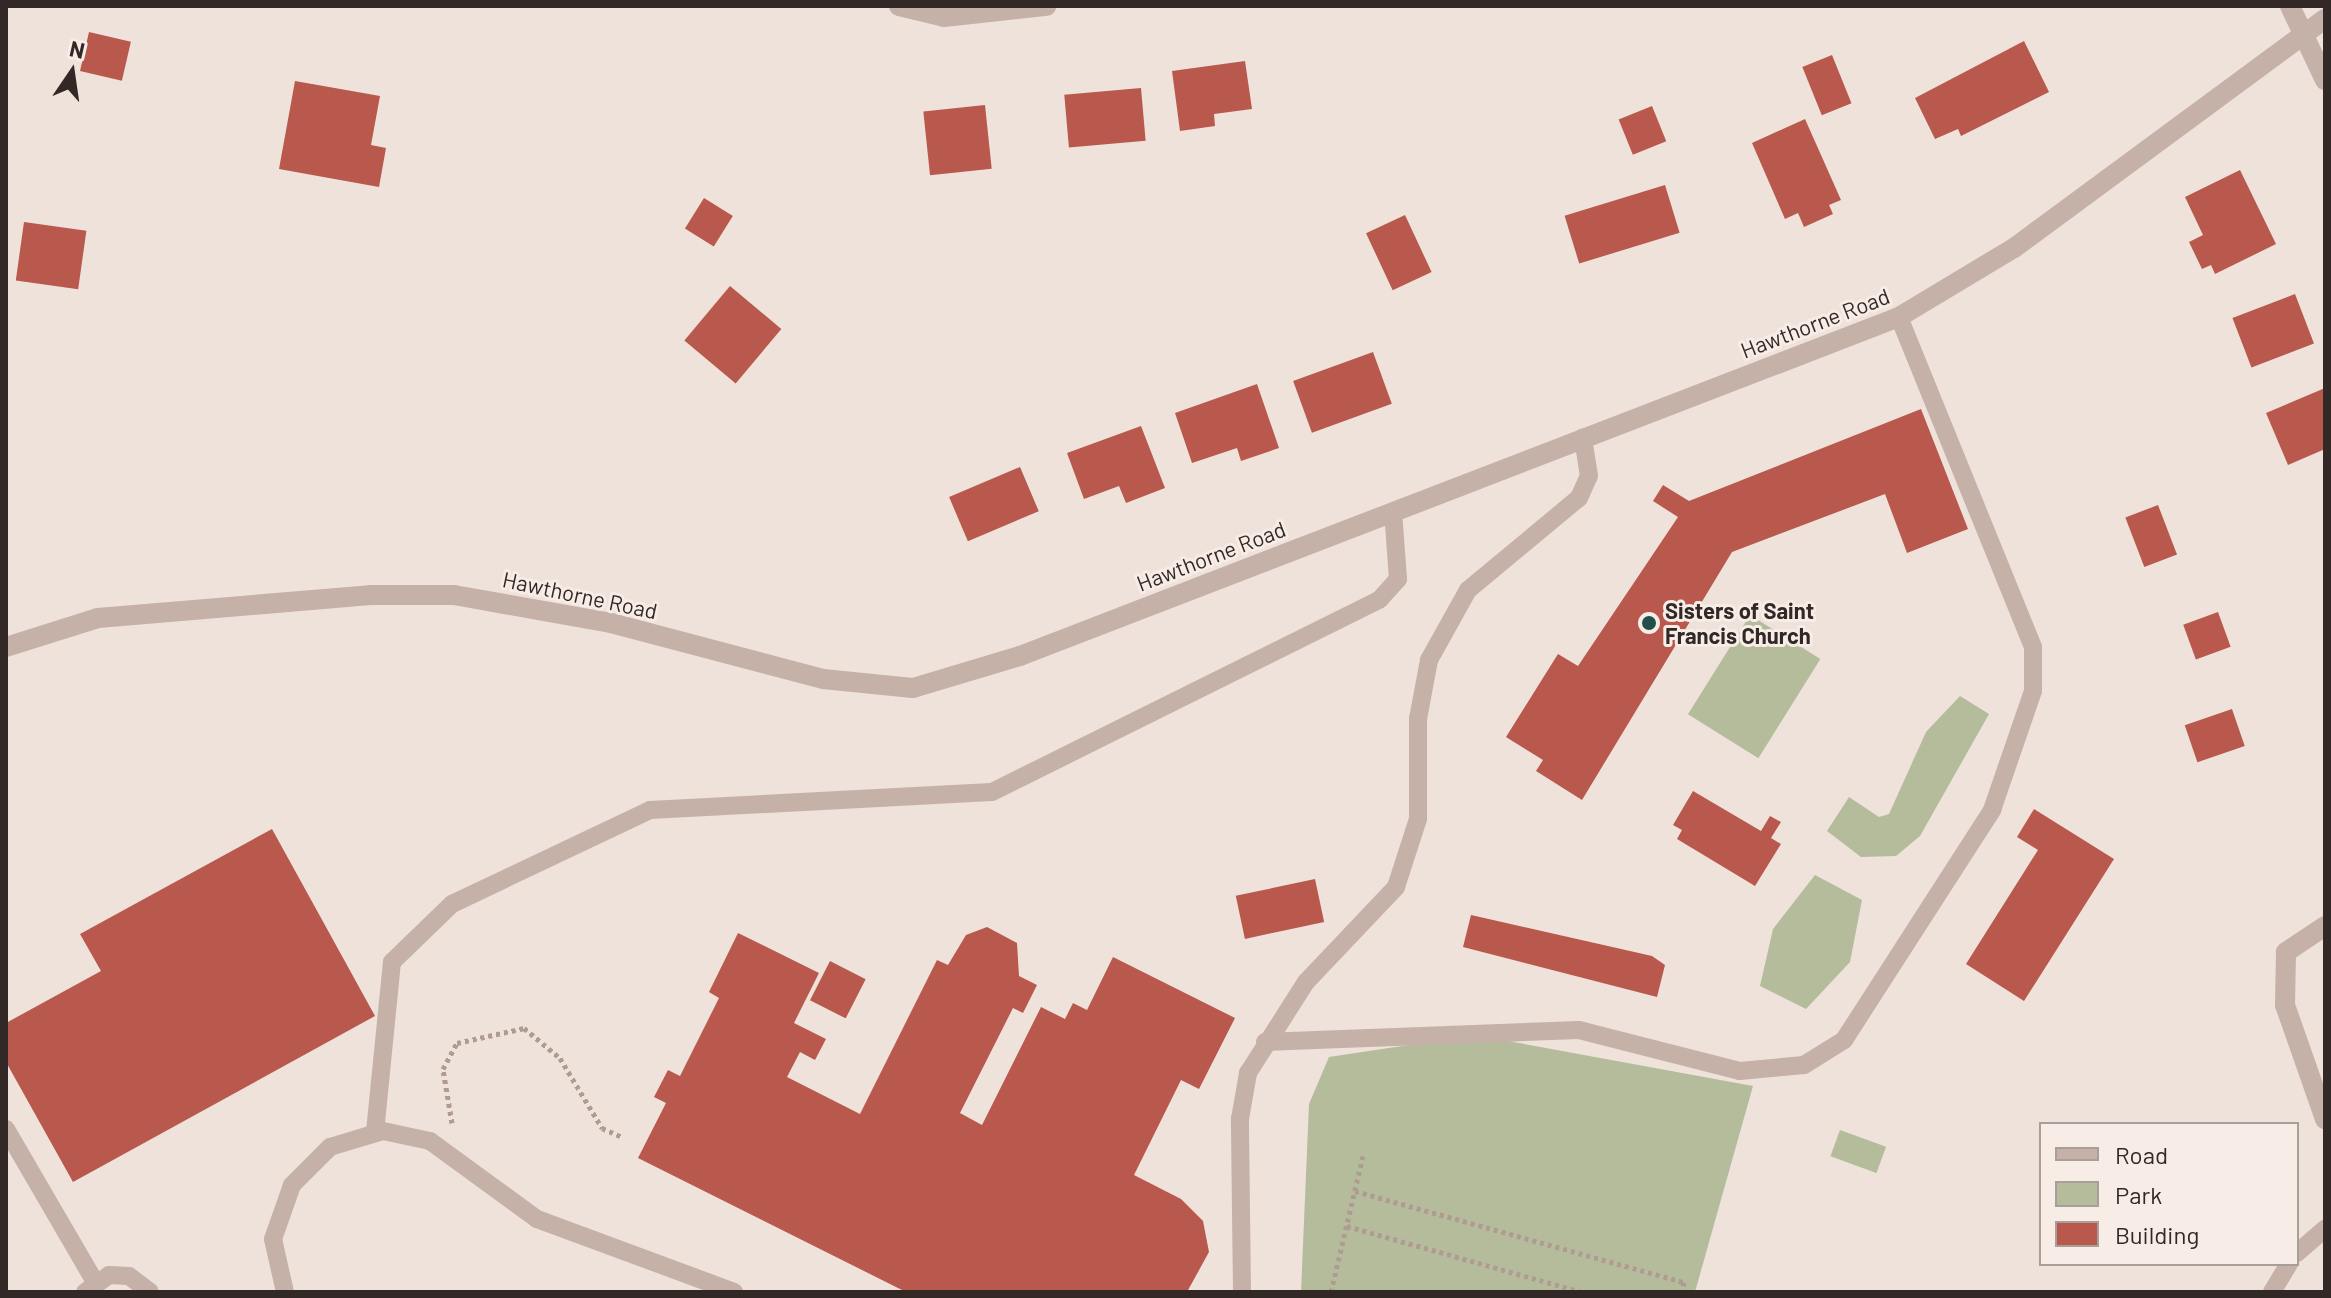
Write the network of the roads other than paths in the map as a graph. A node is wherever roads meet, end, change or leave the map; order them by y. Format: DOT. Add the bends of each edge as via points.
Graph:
graph roads {
  1 [pos="1046,6"];
  2 [pos="2290,6"];
  3 [pos="900,8"];
  4 [pos="2325,19"];
  5 [pos="2306,31"];
  6 [pos="2325,80"];
  7 [pos="1899,317"];
  8 [pos="1583,437"];
  9 [pos="1393,511"];
  10 [pos="6,647"];
  11 [pos="2325,926"];
  12 [pos="1265,1042"];
  13 [pos="2325,1119"];
  14 [pos="6,1129"];
  15 [pos="375,1132"];
  16 [pos="2325,1229"];
  17 [pos="2299,1251"];
  18 [pos="2288,1266"];
  19 [pos="90,1287"];
  20 [pos="150,1292"];
  21 [pos="285,1292"];
  22 [pos="734,1292"];
  23 [pos="1242,1292"];
  24 [pos="2272,1292"];
  1 -- 3 [label="street" via="944,17"];
  2 -- 5 [label="street"];
  4 -- 5 [label="street, Hawthorne Road"];
  5 -- 6 [label="street"];
  5 -- 7 [label="street, Hawthorne Road" via="2003,256"];
  7 -- 8 [label="street, Hawthorne Road"];
  7 -- 12 [label="lane" via="2033,647 2033,691 1992,810 1844,1040 1804,1065 1740,1071 1579,1030"];
  8 -- 9 [label="street, Hawthorne Road"];
  8 -- 12 [label="lane" via="1589,476 1579,498 1468,590 1429,660 1418,719 1418,819 1396,887 1306,982"];
  9 -- 10 [label="street, Hawthorne Road" via="1020,656 913,688 823,679 611,623 454,595 370,595 98,618"];
  9 -- 15 [label="lane" via="1398,579 1380,599 992,792 650,810 452,904 392,962"];
  11 -- 13 [label="street" via="2286,952 2285,1005"];
  12 -- 23 [label="lane" via="1248,1073 1240,1119"];
  14 -- 19 [label="lane"];
  15 -- 21 [label="lane" via="330,1147 292,1185 273,1239"];
  15 -- 22 [label="lane" via="410,1133 452,1156 537,1219"];
  16 -- 17 [label="lane"];
  18 -- 24 [label="lane"];
  19 -- 20 [label="lane" via="129,1276"];
}
